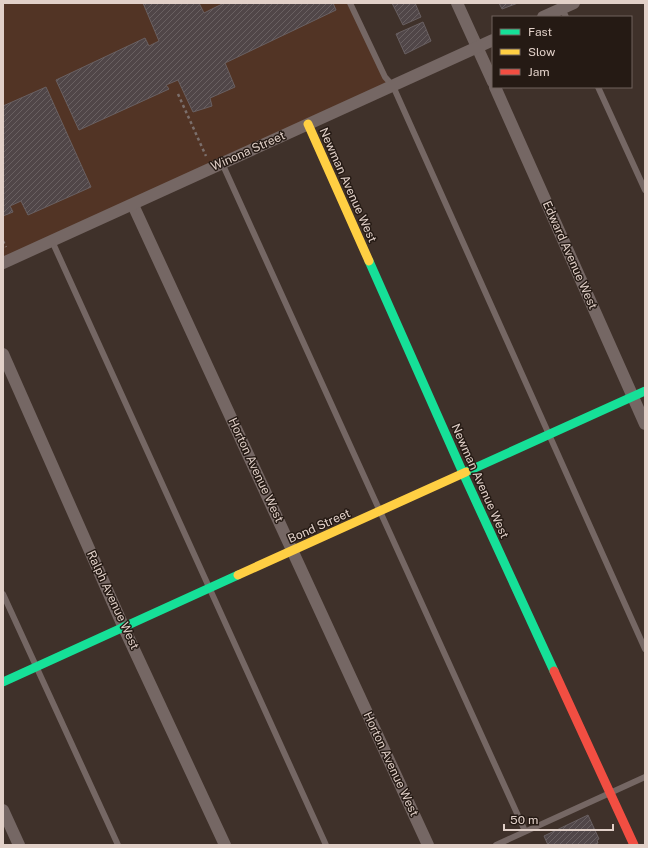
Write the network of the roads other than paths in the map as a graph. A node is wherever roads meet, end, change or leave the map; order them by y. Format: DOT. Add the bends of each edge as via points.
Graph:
graph roads {
  1 [pos="350,3"];
  2 [pos="457,3"];
  3 [pos="574,3"];
  4 [pos="562,9"];
  5 [pos="545,16"];
  6 [pos="492,40"];
  7 [pos="478,47"];
  8 [pos="492,80"];
  9 [pos="393,86"];
  10 [pos="495,88"];
  11 [pos="598,88"];
  12 [pos="308,124"];
  13 [pos="222,162"];
  14 [pos="645,190"];
  15 [pos="133,205"];
  16 [pos="52,242"];
  17 [pos="3,263"];
  18 [pos="3,354"];
  19 [pos="645,391"];
  20 [pos="633,397"];
  21 [pos="645,424"];
  22 [pos="548,434"];
  23 [pos="463,473"];
  24 [pos="379,512"];
  25 [pos="294,551"];
  26 [pos="209,590"];
  27 [pos="3,594"];
  28 [pos="124,628"];
  29 [pos="645,648"];
  30 [pos="36,667"];
  31 [pos="3,682"];
  32 [pos="645,776"];
  33 [pos="610,792"];
  34 [pos="3,810"];
  35 [pos="525,831"];
  36 [pos="19,845"];
  37 [pos="118,845"];
  38 [pos="225,845"];
  39 [pos="326,845"];
  40 [pos="428,845"];
  41 [pos="496,845"];
  42 [pos="634,845"];
  1 -- 9 [label="lane" via="385,77"];
  2 -- 7 [label="street"];
  3 -- 4 [label="street"];
  4 -- 5 [label="street"];
  6 -- 7 [label="street, Winona Street"];
  7 -- 8 [label="street"];
  7 -- 9 [label="street, Winona Street"];
  9 -- 12 [label="street, Winona Street"];
  9 -- 22 [label="lane"];
  10 -- 20 [label="street, Edward Avenue West"];
  11 -- 14 [label="lane"];
  12 -- 13 [label="street, Winona Street"];
  12 -- 23 [label="street, Newman Avenue West"];
  13 -- 15 [label="street, Winona Street"];
  13 -- 24 [label="lane"];
  15 -- 16 [label="street, Winona Street"];
  15 -- 25 [label="street, Horton Avenue West"];
  16 -- 17 [label="street, Winona Street"];
  16 -- 26 [label="lane"];
  18 -- 28 [label="street, Ralph Avenue West"];
  19 -- 20 [label="street, Bond Street"];
  20 -- 21 [label="street, Edward Avenue West"];
  20 -- 22 [label="street, Bond Street"];
  22 -- 23 [label="street, Bond Street"];
  22 -- 29 [label="lane"];
  23 -- 24 [label="street, Bond Street"];
  23 -- 33 [label="street, Newman Avenue West"];
  24 -- 25 [label="street, Bond Street"];
  24 -- 35 [label="lane"];
  25 -- 26 [label="street, Bond Street"];
  25 -- 40 [label="street, Horton Avenue West"];
  26 -- 28 [label="street, Bond Street"];
  26 -- 39 [label="lane"];
  27 -- 30 [label="lane"];
  28 -- 30 [label="street, Bond Street"];
  28 -- 38 [label="street, Ralph Avenue West"];
  30 -- 31 [label="street, Bond Street"];
  30 -- 37 [label="lane"];
  32 -- 33 [label="lane"];
  33 -- 35 [label="lane"];
  33 -- 42 [label="street, Newman Avenue West"];
  34 -- 36 [label="street"];
  35 -- 41 [label="lane"];
}
